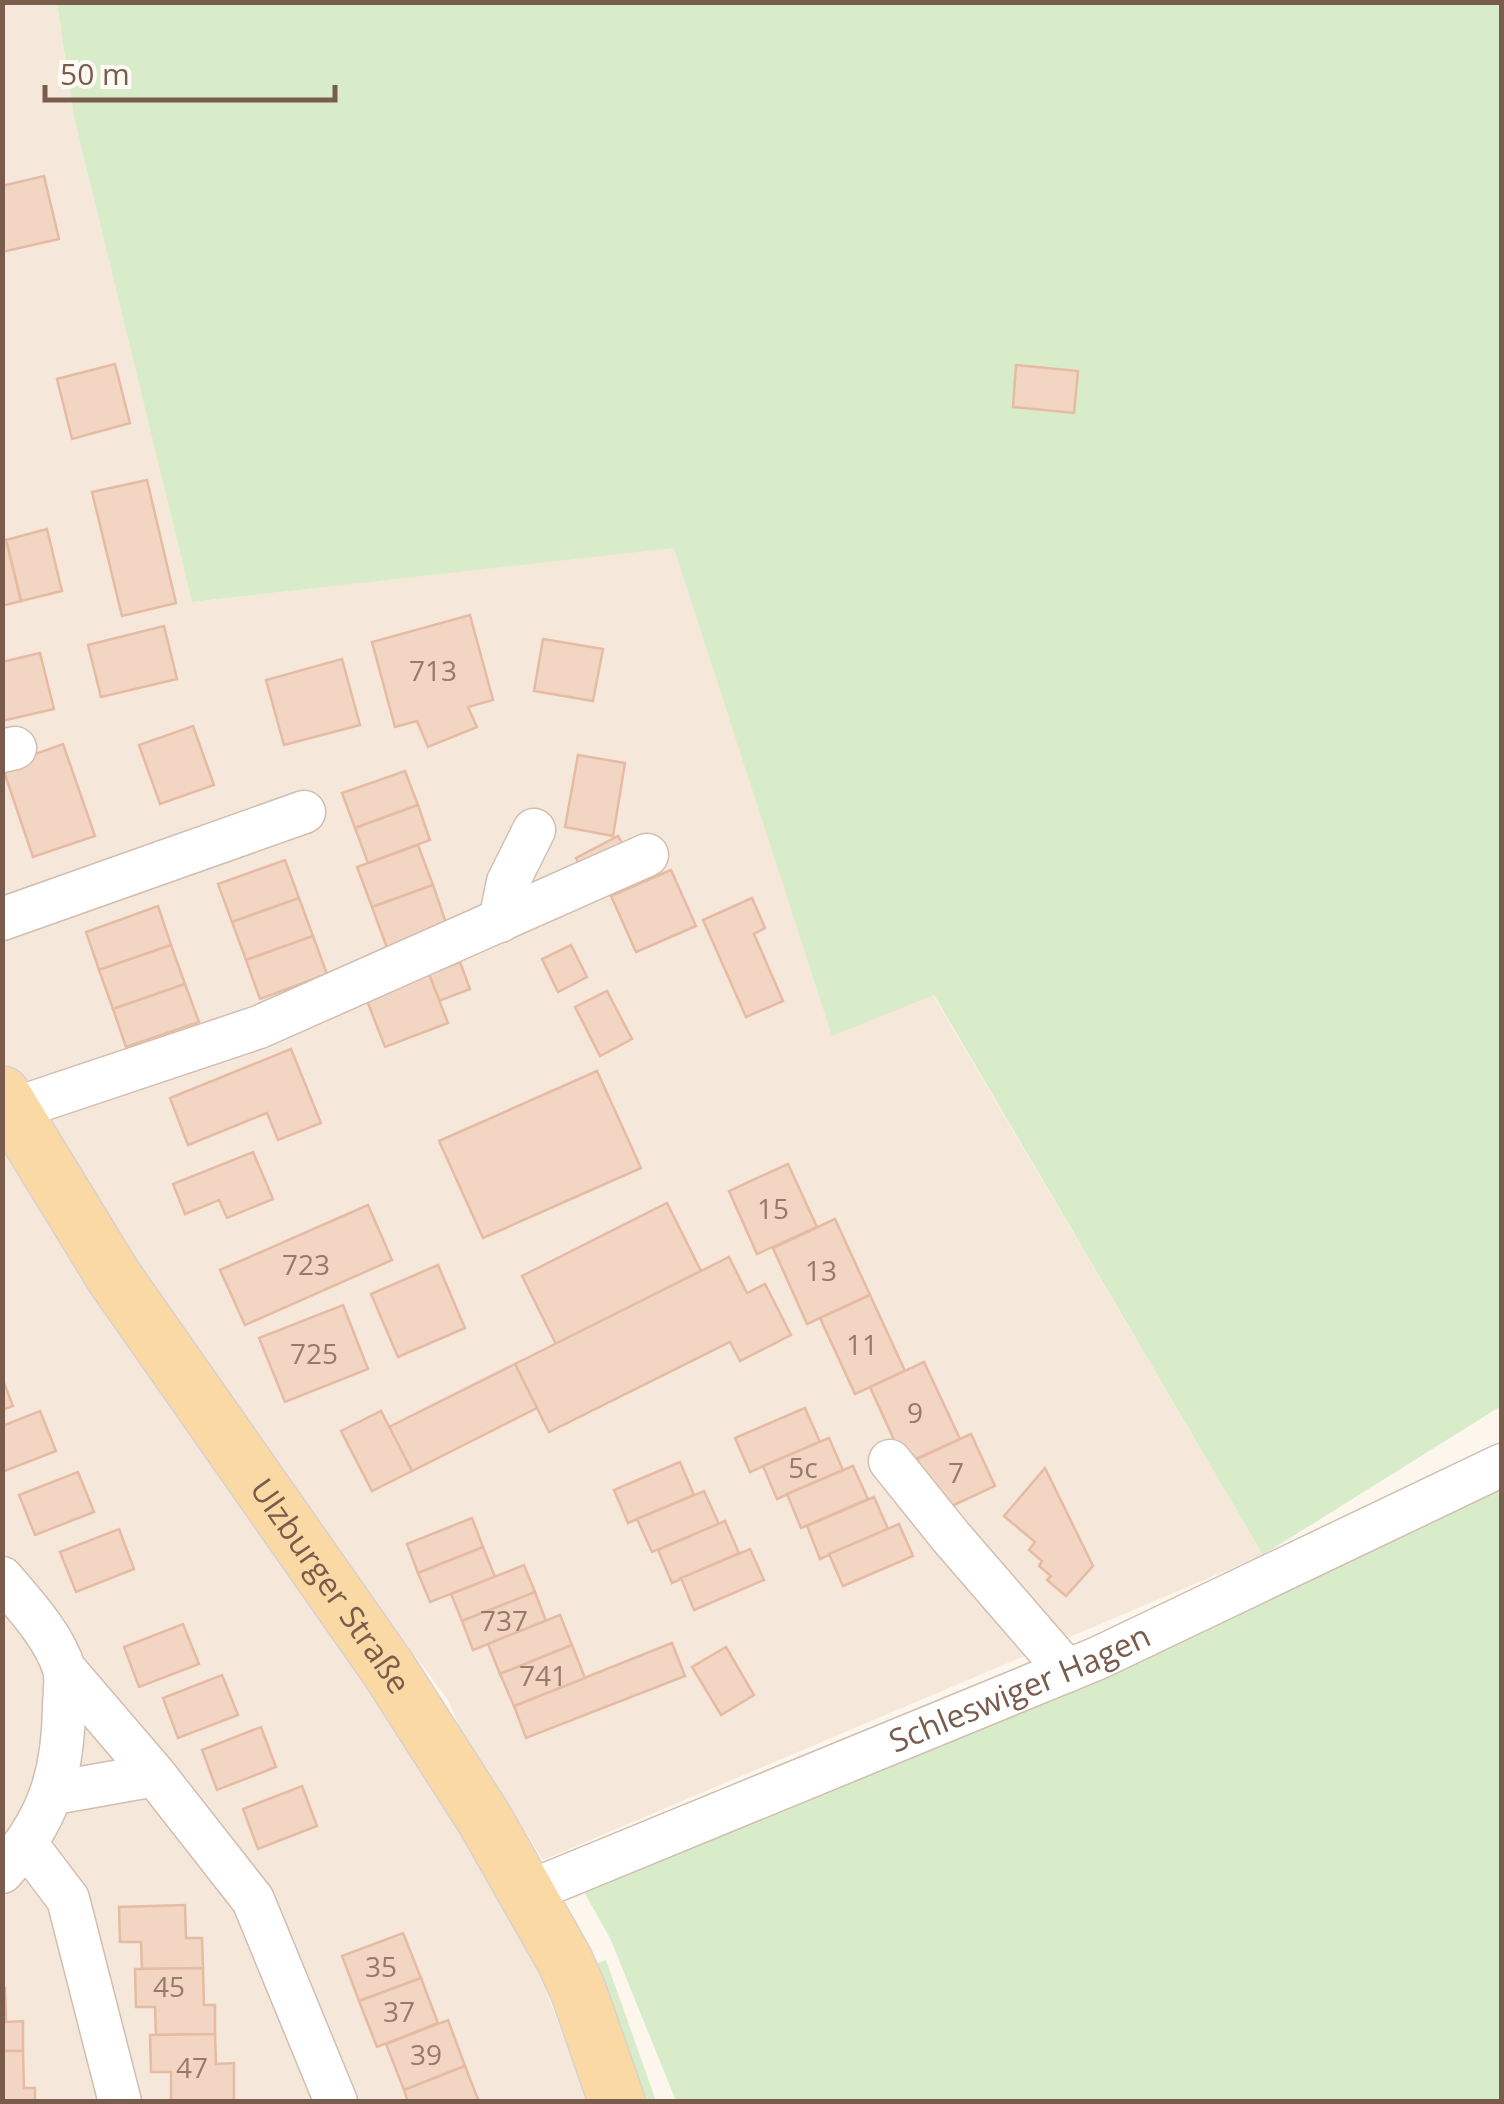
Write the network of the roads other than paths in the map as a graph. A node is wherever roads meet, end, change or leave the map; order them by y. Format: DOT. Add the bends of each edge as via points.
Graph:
graph roads {
  1 [pos="304,812"];
  2 [pos="534,830"];
  3 [pos="647,854"];
  4 [pos="2,919"];
  5 [pos="500,920"];
  6 [pos="8,1103"];
  7 [pos="890,1461"];
  8 [pos="1502,1464"];
  9 [pos="9,1603"];
  10 [pos="64,1670"];
  11 [pos="1067,1671"];
  12 [pos="155,1775"];
  13 [pos="54,1793"];
  14 [pos="15,1858"];
  15 [pos="528,1892"];
  16 [pos="120,2102"];
  17 [pos="336,2102"];
  18 [pos="616,2102"];
  1 -- 4 [label="street"];
  2 -- 5 [label="street" via="508,882"];
  3 -- 5 [label="street"];
  5 -- 6 [label="street" via="259,1027 28,1104"];
  6 -- 15 [label="main road, Ulzburger Straße" via="114,1277 389,1670"];
  7 -- 11 [label="street"];
  8 -- 11 [label="street, Schleswiger Hagen"];
  9 -- 10 [label="street" via="39,1623"];
  10 -- 12 [label="street"];
  10 -- 13 [label="street" via="64,1740"];
  11 -- 15 [label="street, Schleswiger Hagen"];
  12 -- 13 [label="street"];
  12 -- 17 [label="street" via="254,1900"];
  13 -- 14 [label="street"];
  14 -- 16 [label="street" via="68,1899"];
  15 -- 18 [label="main road, Ulzburger Straße" via="578,1990"];
}
